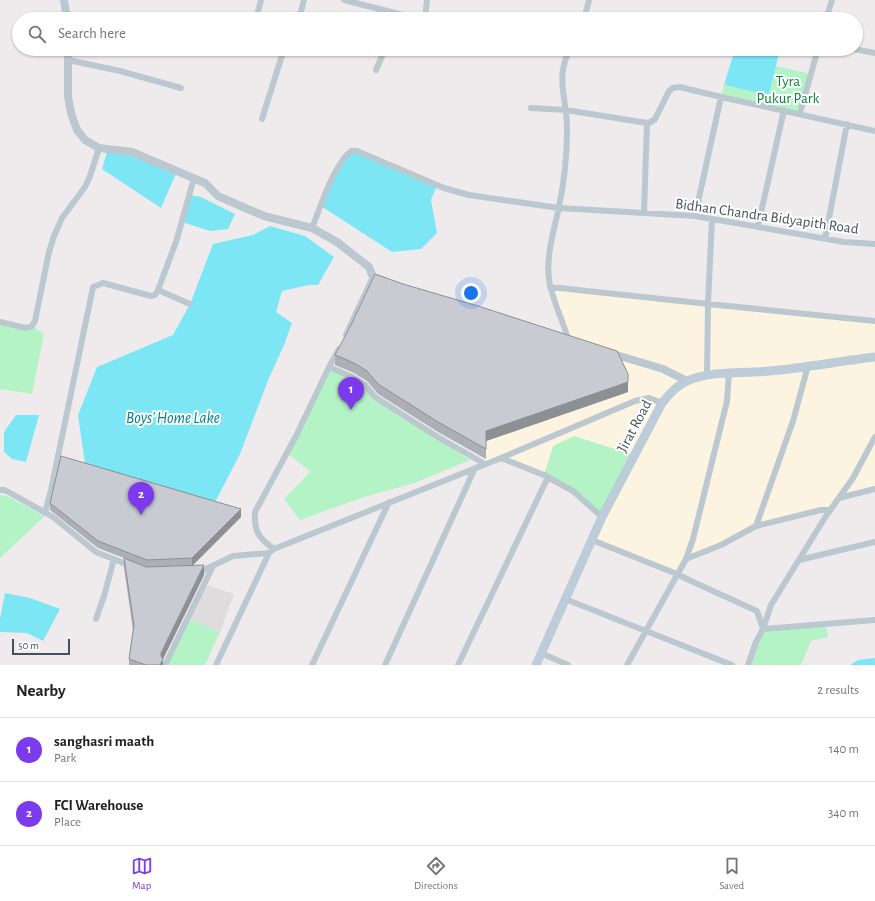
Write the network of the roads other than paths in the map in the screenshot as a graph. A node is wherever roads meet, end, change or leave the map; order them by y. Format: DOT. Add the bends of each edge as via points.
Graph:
graph roads {
  1 [pos="64,0"];
  2 [pos="261,0"];
  3 [pos="304,0"];
  4 [pos="344,0"];
  5 [pos="427,0"];
  6 [pos="589,0"];
  7 [pos="832,0"];
  8 [pos="66,12"];
  9 [pos="258,12"];
  10 [pos="301,12"];
  11 [pos="384,12"];
  12 [pos="426,12"];
  13 [pos="586,12"];
  14 [pos="828,12"];
  15 [pos="863,51"];
  16 [pos="875,53"];
  17 [pos="68,56"];
  18 [pos="282,56"];
  19 [pos="381,56"];
  20 [pos="566,56"];
  21 [pos="816,56"];
  22 [pos="68,60"];
  23 [pos="376,70"];
  24 [pos="181,88"];
  25 [pos="721,97"];
  26 [pos="531,108"];
  27 [pos="566,110"];
  28 [pos="784,110"];
  29 [pos="800,114"];
  30 [pos="262,119"];
  31 [pos="647,123"];
  32 [pos="847,124"];
  33 [pos="875,131"];
  34 [pos="99,148"];
  35 [pos="194,178"];
  36 [pos="559,208"];
  37 [pos="644,213"];
  38 [pos="695,216"];
  39 [pos="712,218"];
  40 [pos="758,226"];
  41 [pos="312,228"];
  42 [pos="825,239"];
  43 [pos="875,244"];
  44 [pos="373,277"];
  45 [pos="392,284"];
  46 [pos="550,287"];
  47 [pos="158,290"];
  48 [pos="190,304"];
  49 [pos="708,304"];
  50 [pos="875,321"];
  51 [pos="0,322"];
  52 [pos="568,339"];
  53 [pos="603,351"];
  54 [pos="875,356"];
  55 [pos="808,366"];
  56 [pos="329,367"];
  57 [pos="729,373"];
  58 [pos="707,375"];
  59 [pos="687,381"];
  60 [pos="662,403"];
  61 [pos="875,437"];
  62 [pos="501,458"];
  63 [pos="485,464"];
  64 [pos="475,468"];
  65 [pos="548,478"];
  66 [pos="875,489"];
  67 [pos="0,490"];
  68 [pos="839,498"];
  69 [pos="389,502"];
  70 [pos="830,510"];
  71 [pos="45,513"];
  72 [pos="602,517"];
  73 [pos="756,526"];
  74 [pos="592,540"];
  75 [pos="875,542"];
  76 [pos="271,551"];
  77 [pos="686,559"];
  78 [pos="114,560"];
  79 [pos="799,560"];
  80 [pos="213,566"];
  81 [pos="139,569"];
  82 [pos="189,570"];
  83 [pos="678,574"];
  84 [pos="566,599"];
  85 [pos="96,619"];
  86 [pos="875,620"];
  87 [pos="764,629"];
  88 [pos="645,630"];
  89 [pos="541,653"];
  90 [pos="164,665"];
  91 [pos="216,665"];
  92 [pos="312,665"];
  93 [pos="385,665"];
  94 [pos="458,665"];
  95 [pos="536,665"];
  96 [pos="568,665"];
  97 [pos="627,665"];
  98 [pos="732,665"];
  99 [pos="748,665"];
  1 -- 8 [label="street"];
  2 -- 9 [label="street"];
  3 -- 10 [label="street"];
  4 -- 11 [label="street"];
  5 -- 12 [label="street"];
  6 -- 13 [label="street"];
  7 -- 14 [label="street"];
  15 -- 16 [label="street"];
  17 -- 22 [label="street"];
  18 -- 30 [label="street"];
  19 -- 23 [label="street"];
  20 -- 27 [label="street" via="561,84"];
  21 -- 29 [label="street"];
  22 -- 24 [label="street"];
  22 -- 34 [label="street" via="68,96 77,130 85,140"];
  25 -- 28 [label="street"];
  25 -- 31 [label="street" via="680,86 673,88 655,119"];
  25 -- 38 [label="street"];
  26 -- 27 [label="street"];
  27 -- 31 [label="street"];
  27 -- 36 [label="street" via="565,173"];
  28 -- 29 [label="street"];
  28 -- 40 [label="street"];
  29 -- 32 [label="street"];
  31 -- 37 [label="street"];
  32 -- 33 [label="street"];
  32 -- 42 [label="street"];
  34 -- 35 [label="street" via="132,152"];
  34 -- 51 [label="street" via="85,186 62,218 54,236 35,321 32,326 26,328"];
  35 -- 41 [label="street" via="205,183 218,196 264,216"];
  35 -- 47 [label="street" via="176,242"];
  36 -- 37 [label="street, Bidhan Chandra Bidyapith Road"];
  36 -- 41 [label="street, Bidhan Chandra Bidyapith Road" via="456,192 357,151 351,151 344,157 330,184"];
  36 -- 46 [label="street" via="552,239 548,277"];
  37 -- 38 [label="street, Bidhan Chandra Bidyapith Road"];
  38 -- 39 [label="street, Bidhan Chandra Bidyapith Road"];
  39 -- 40 [label="street, Bidhan Chandra Bidyapith Road"];
  39 -- 49 [label="street"];
  40 -- 42 [label="street, Bidhan Chandra Bidyapith Road"];
  41 -- 44 [label="street" via="338,242 369,267"];
  42 -- 43 [label="street, Bidhan Chandra Bidyapith Road"];
  44 -- 45 [label="street"];
  44 -- 56 [label="street"];
  46 -- 49 [label="street"];
  46 -- 52 [label="street"];
  47 -- 48 [label="street"];
  47 -- 71 [label="street" via="151,296 103,283 93,287"];
  49 -- 50 [label="street"];
  49 -- 58 [label="street"];
  53 -- 59 [label="street" via="663,368"];
  54 -- 55 [label="main road, Jirat Road"];
  55 -- 57 [label="main road, Jirat Road"];
  55 -- 73 [label="street" via="794,421"];
  56 -- 63 [label="street" via="365,385 375,397"];
  56 -- 76 [label="street" via="255,512 257,532"];
  57 -- 58 [label="main road, Jirat Road"];
  57 -- 77 [label="street" via="727,401"];
  58 -- 59 [label="main road, Jirat Road"];
  59 -- 60 [label="main road, Jirat Road" via="672,391"];
  60 -- 62 [label="street" via="649,398 636,400"];
  60 -- 72 [label="main road, Jirat Road"];
  61 -- 68 [label="street"];
  62 -- 63 [label="street"];
  62 -- 65 [label="street"];
  63 -- 64 [label="street"];
  64 -- 69 [label="street"];
  64 -- 93 [label="street"];
  65 -- 72 [label="street" via="573,492"];
  65 -- 94 [label="street"];
  66 -- 68 [label="street"];
  67 -- 71 [label="street" via="5,490"];
  68 -- 70 [label="street"];
  69 -- 76 [label="street"];
  69 -- 92 [label="street"];
  70 -- 73 [label="street"];
  70 -- 79 [label="street"];
  71 -- 78 [label="street" via="96,552"];
  72 -- 74 [label="main road, Jirat Road"];
  73 -- 77 [label="street" via="721,545"];
  74 -- 83 [label="street"];
  74 -- 84 [label="main road, Jirat Road"];
  75 -- 79 [label="street"];
  76 -- 80 [label="street" via="233,556"];
  76 -- 91 [label="street"];
  77 -- 83 [label="street"];
  78 -- 81 [label="street"];
  78 -- 85 [label="street"];
  79 -- 87 [label="street" via="771,606"];
  80 -- 82 [label="street" via="204,570"];
  80 -- 90 [label="street"];
  83 -- 87 [label="street" via="757,611"];
  83 -- 88 [label="street"];
  84 -- 88 [label="street"];
  84 -- 89 [label="main road, Jirat Road"];
  86 -- 87 [label="street"];
  87 -- 99 [label="street" via="756,642"];
  88 -- 97 [label="street"];
  88 -- 98 [label="street"];
  89 -- 95 [label="main road, Jirat Road"];
  89 -- 96 [label="street"];
}
